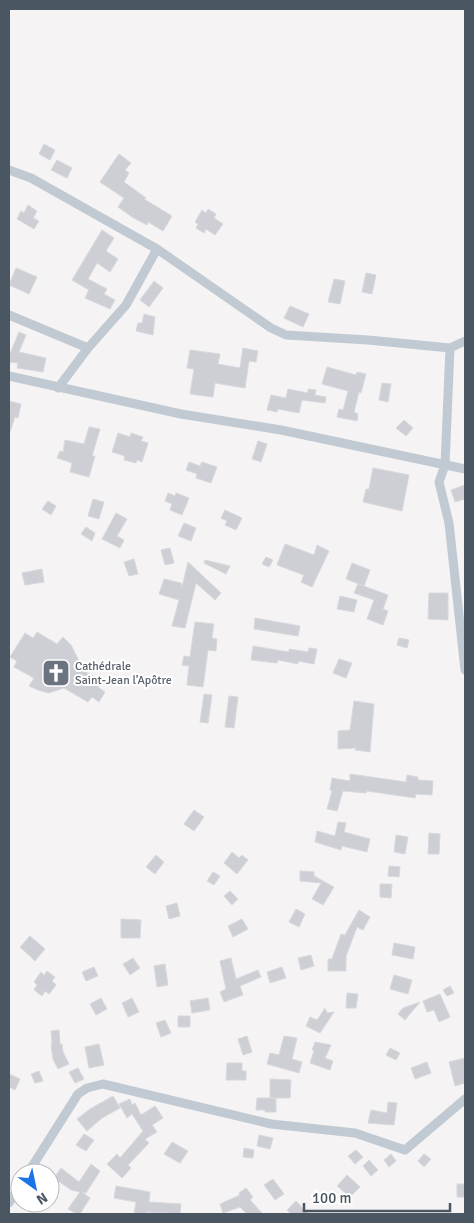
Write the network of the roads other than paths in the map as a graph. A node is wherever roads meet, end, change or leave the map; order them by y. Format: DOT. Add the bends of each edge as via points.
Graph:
graph roads {
  1 [pos="9,170"];
  2 [pos="157,249"];
  3 [pos="9,316"];
  4 [pos="465,341"];
  5 [pos="88,348"];
  6 [pos="450,348"];
  7 [pos="9,376"];
  8 [pos="58,388"];
  9 [pos="445,466"];
  10 [pos="465,469"];
  11 [pos="465,670"];
  12 [pos="465,1099"];
  13 [pos="34,1163"];
  1 -- 2 [label="street" via="31,178"];
  2 -- 5 [label="street" via="126,305"];
  2 -- 6 [label="street" via="271,328 286,334"];
  3 -- 5 [label="street"];
  4 -- 6 [label="street"];
  5 -- 8 [label="street"];
  6 -- 9 [label="street"];
  7 -- 8 [label="street"];
  8 -- 9 [label="street" via="280,430"];
  9 -- 10 [label="street"];
  9 -- 11 [label="street" via="440,482 449,523"];
  12 -- 13 [label="street" via="405,1150 355,1133 271,1124 103,1084 78,1094"];
}
